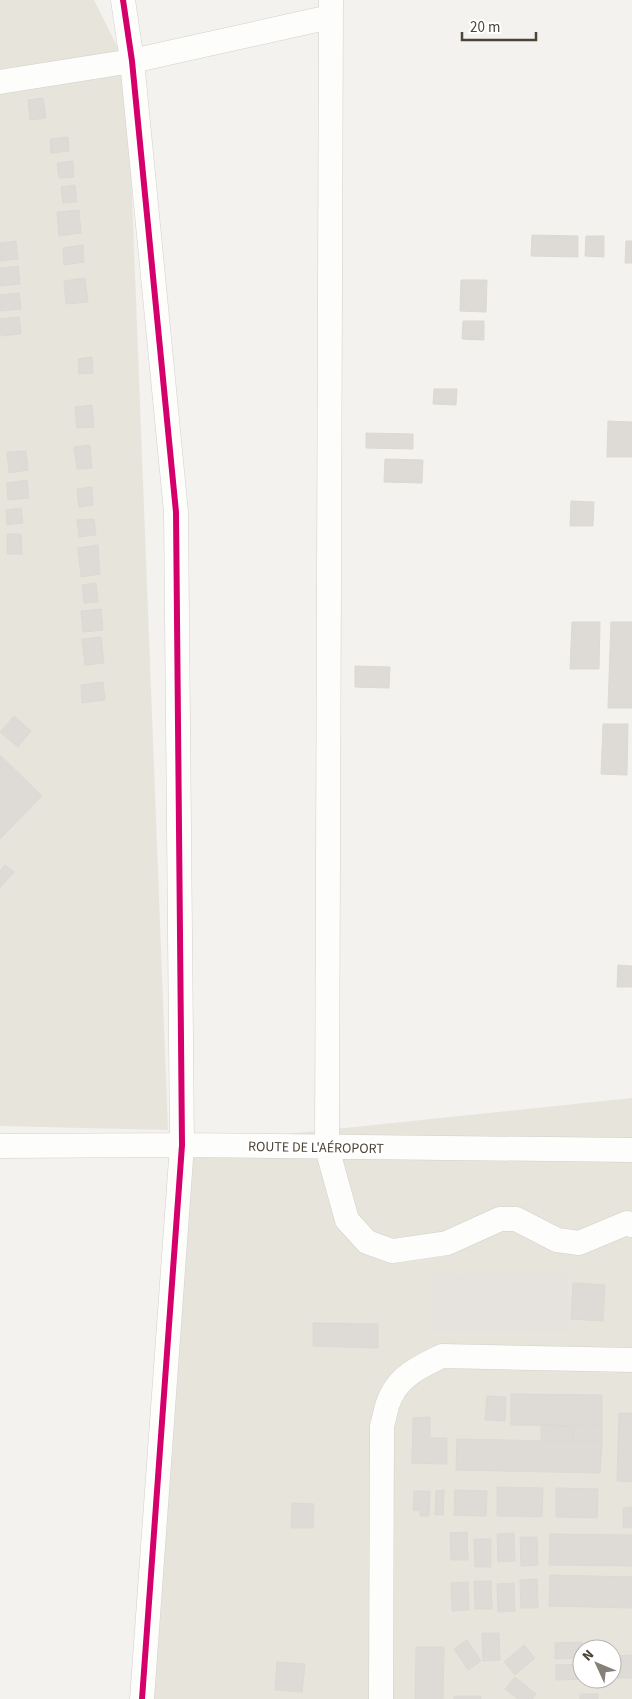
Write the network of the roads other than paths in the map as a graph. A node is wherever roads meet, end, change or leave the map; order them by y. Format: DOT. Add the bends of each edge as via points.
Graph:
graph roads {
  1 [pos="123,0"];
  2 [pos="331,8"];
  3 [pos="132,61"];
  4 [pos="0,82"];
  5 [pos="182,1145"];
  6 [pos="0,1146"];
  7 [pos="327,1148"];
  8 [pos="632,1150"];
  9 [pos="632,1225"];
  10 [pos="632,1360"];
  11 [pos="142,1699"];
  12 [pos="380,1699"];
  1 -- 3 [label="street"];
  2 -- 3 [label="street"];
  2 -- 7 [label="street"];
  3 -- 4 [label="street"];
  3 -- 5 [label="street" via="176,512"];
  5 -- 6 [label="street, ROUTE DE L'AÉROPORT"];
  5 -- 7 [label="street, ROUTE DE L'AÉROPORT"];
  5 -- 11 [label="street"];
  7 -- 8 [label="street, ROUTE DE L'AÉROPORT"];
  7 -- 9 [label="street" via="347,1220 368,1242 392,1251 447,1243 500,1219 516,1219 557,1240 579,1242 627,1223"];
  10 -- 12 [label="street" via="442,1356 402,1380 390,1397 382,1426"];
}
